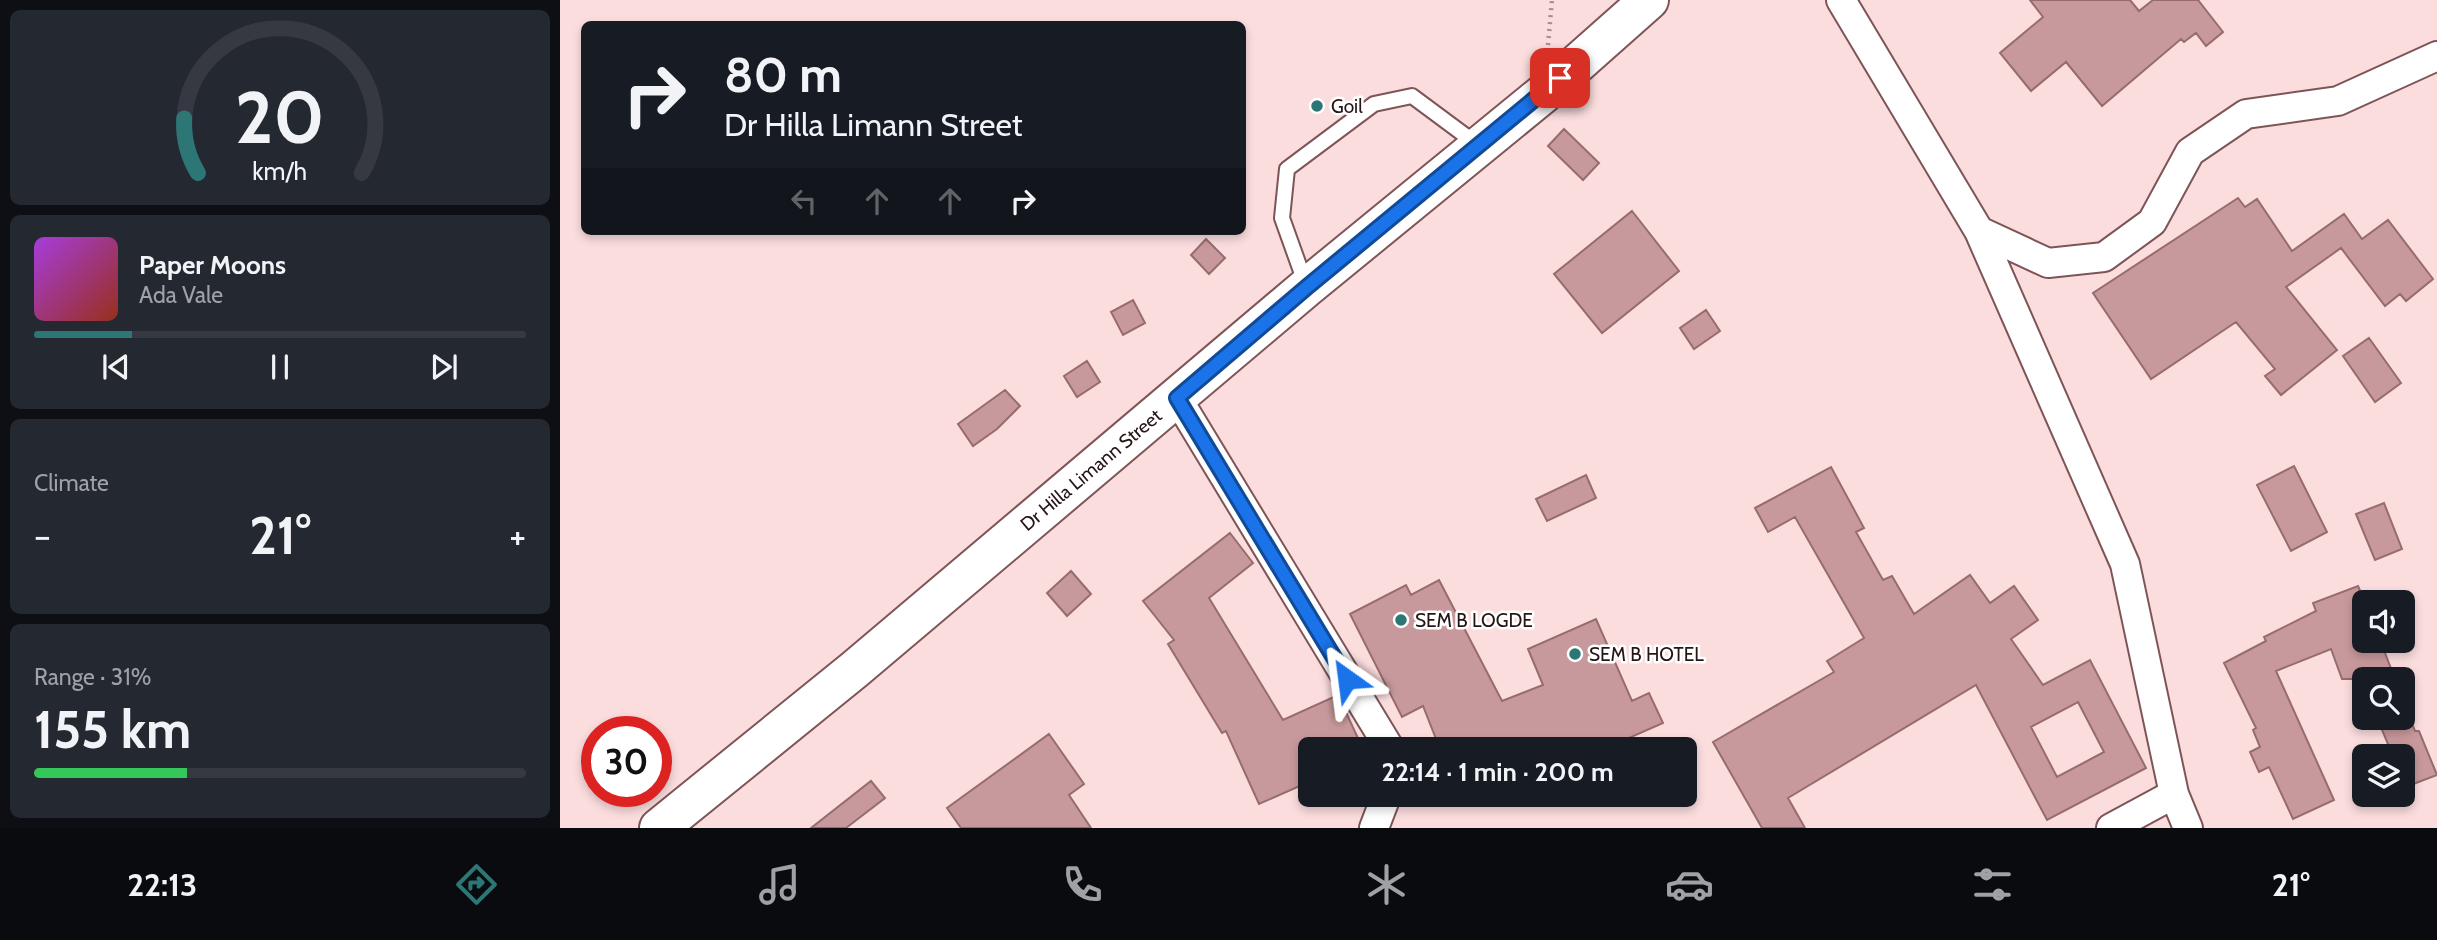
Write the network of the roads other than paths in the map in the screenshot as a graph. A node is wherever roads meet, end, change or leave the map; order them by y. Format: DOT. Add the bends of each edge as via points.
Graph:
graph roads {
  1 [pos="1649,0"];
  2 [pos="1841,0"];
  3 [pos="2437,56"];
  4 [pos="1479,146"];
  5 [pos="1979,231"];
  6 [pos="1307,287"];
  7 [pos="1177,398"];
  8 [pos="1383,737"];
  9 [pos="2174,794"];
  10 [pos="1382,807"];
  11 [pos="659,828"];
  12 [pos="1374,828"];
  13 [pos="2111,828"];
  14 [pos="2189,828"];
  1 -- 4 [label="highway, Dr Hilla Limann Street"];
  2 -- 5 [label="street"];
  3 -- 5 [label="street" via="2338,101 2246,114 2190,152 2152,222 2104,257 2048,263"];
  4 -- 6 [label="highway, Dr Hilla Limann Street"];
  4 -- 6 [label="lane" via="1412,96 1374,104 1287,169 1282,218"];
  5 -- 9 [label="street" via="2125,564"];
  6 -- 7 [label="highway, Dr Hilla Limann Street"];
  7 -- 8 [label="street"];
  7 -- 11 [label="highway, Dr Hilla Limann Street"];
  9 -- 13 [label="street"];
  9 -- 14 [label="street"];
  10 -- 12 [label="street"];
}
